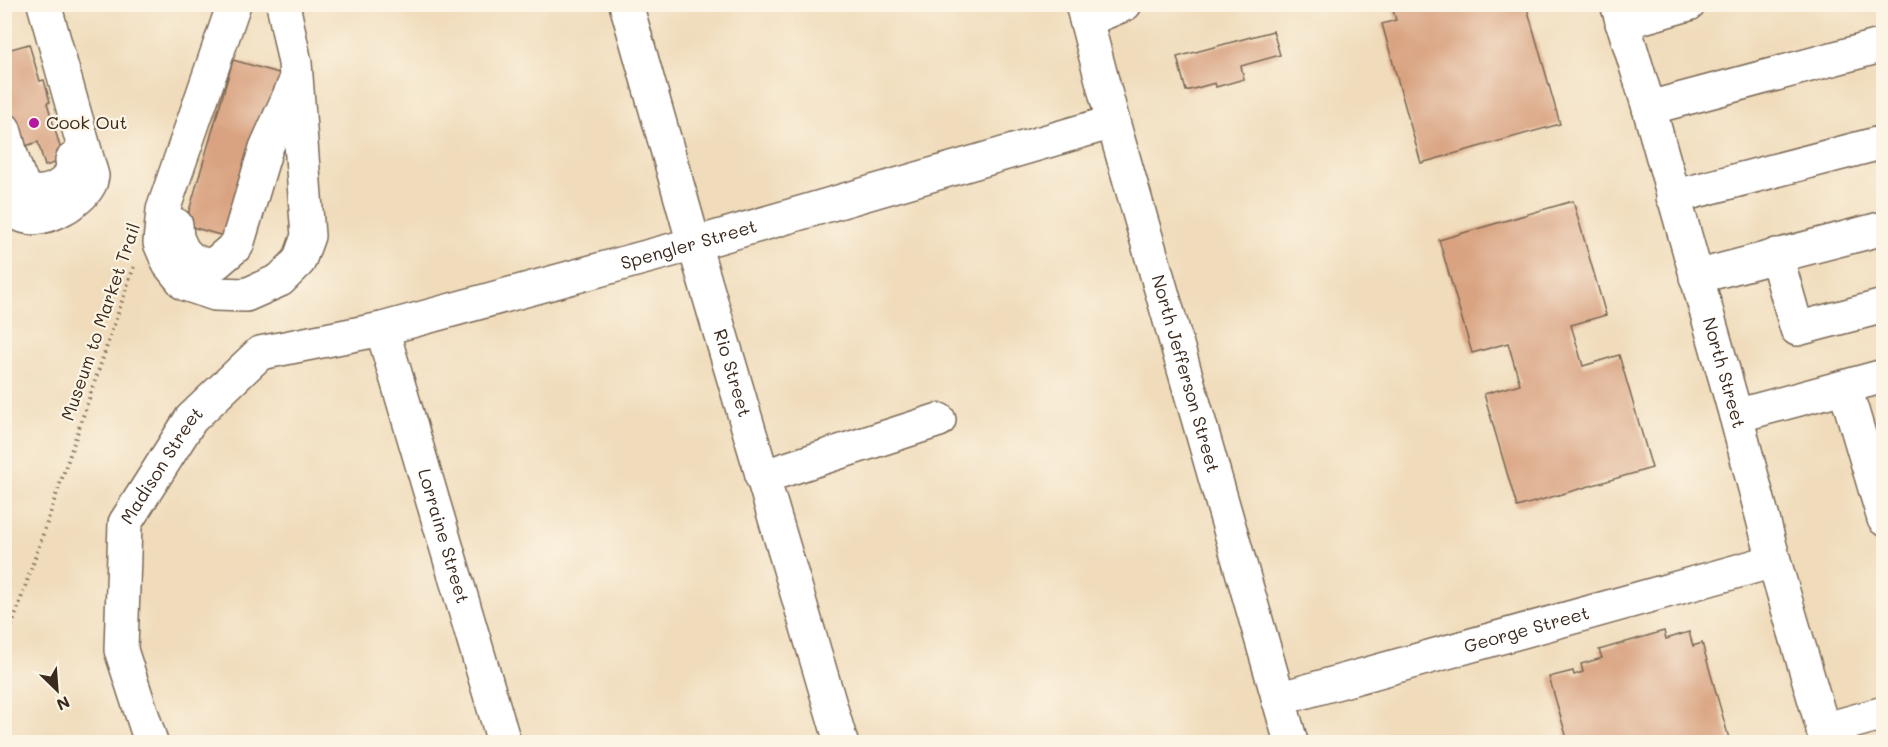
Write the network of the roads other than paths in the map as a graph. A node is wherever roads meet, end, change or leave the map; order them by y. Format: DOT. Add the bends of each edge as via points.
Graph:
graph roads {
  1 [pos="234,4"];
  2 [pos="283,4"];
  3 [pos="626,4"];
  4 [pos="1125,4"];
  5 [pos="1689,4"];
  6 [pos="46,12"];
  7 [pos="1084,12"];
  8 [pos="1620,14"];
  9 [pos="1884,45"];
  10 [pos="297,80"];
  11 [pos="1648,108"];
  12 [pos="1113,122"];
  13 [pos="4,129"];
  14 [pos="1884,142"];
  15 [pos="174,175"];
  16 [pos="4,184"];
  17 [pos="1673,197"];
  18 [pos="1884,228"];
  19 [pos="694,244"];
  20 [pos="1776,255"];
  21 [pos="1696,277"];
  22 [pos="1884,306"];
  23 [pos="382,329"];
  24 [pos="260,353"];
  25 [pos="1884,376"];
  26 [pos="1845,387"];
  27 [pos="1736,417"];
  28 [pos="939,420"];
  29 [pos="762,477"];
  30 [pos="1884,519"];
  31 [pos="1774,561"];
  32 [pos="1278,699"];
  33 [pos="1884,713"];
  34 [pos="1825,736"];
  35 [pos="151,742"];
  36 [pos="504,742"];
  37 [pos="841,742"];
  38 [pos="1291,742"];
  1 -- 15 [label="street"];
  2 -- 10 [label="street"];
  3 -- 19 [label="street, Rio Street"];
  4 -- 7 [label="street"];
  5 -- 8 [label="street"];
  6 -- 13 [label="street" via="39,40 74,167 65,183 40,192 24,186"];
  6 -- 16 [label="street" via="92,176 80,196 43,217 29,218 17,213"];
  7 -- 12 [label="street, North Jefferson Street"];
  8 -- 11 [label="street, North Street"];
  9 -- 11 [label="street"];
  10 -- 15 [label="street" via="266,148 237,245 216,263 204,265 191,259 180,245"];
  10 -- 15 [label="street" via="308,237 298,261 280,280 246,295 215,294 185,284 169,264 160,243 163,210"];
  11 -- 17 [label="street, North Street"];
  12 -- 19 [label="street, Spengler Street"];
  12 -- 32 [label="street, North Jefferson Street"];
  14 -- 17 [label="street"];
  17 -- 21 [label="street, North Street"];
  18 -- 20 [label="street"];
  19 -- 23 [label="street, Spengler Street"];
  19 -- 29 [label="street, Rio Street"];
  20 -- 21 [label="street"];
  20 -- 22 [label="street" via="1797,329"];
  21 -- 27 [label="street, North Street"];
  23 -- 24 [label="street, Spengler Street"];
  23 -- 36 [label="street, Lorraine Street"];
  24 -- 35 [label="street, Madison Street" via="191,419 125,523 121,650"];
  25 -- 26 [label="street"];
  26 -- 27 [label="street"];
  26 -- 30 [label="street"];
  27 -- 31 [label="street, North Street"];
  28 -- 29 [label="street"];
  29 -- 37 [label="street, Rio Street"];
  31 -- 32 [label="street, George Street"];
  31 -- 34 [label="street, North Street"];
  32 -- 38 [label="street, North Jefferson Street"];
  33 -- 34 [label="street"];
}
